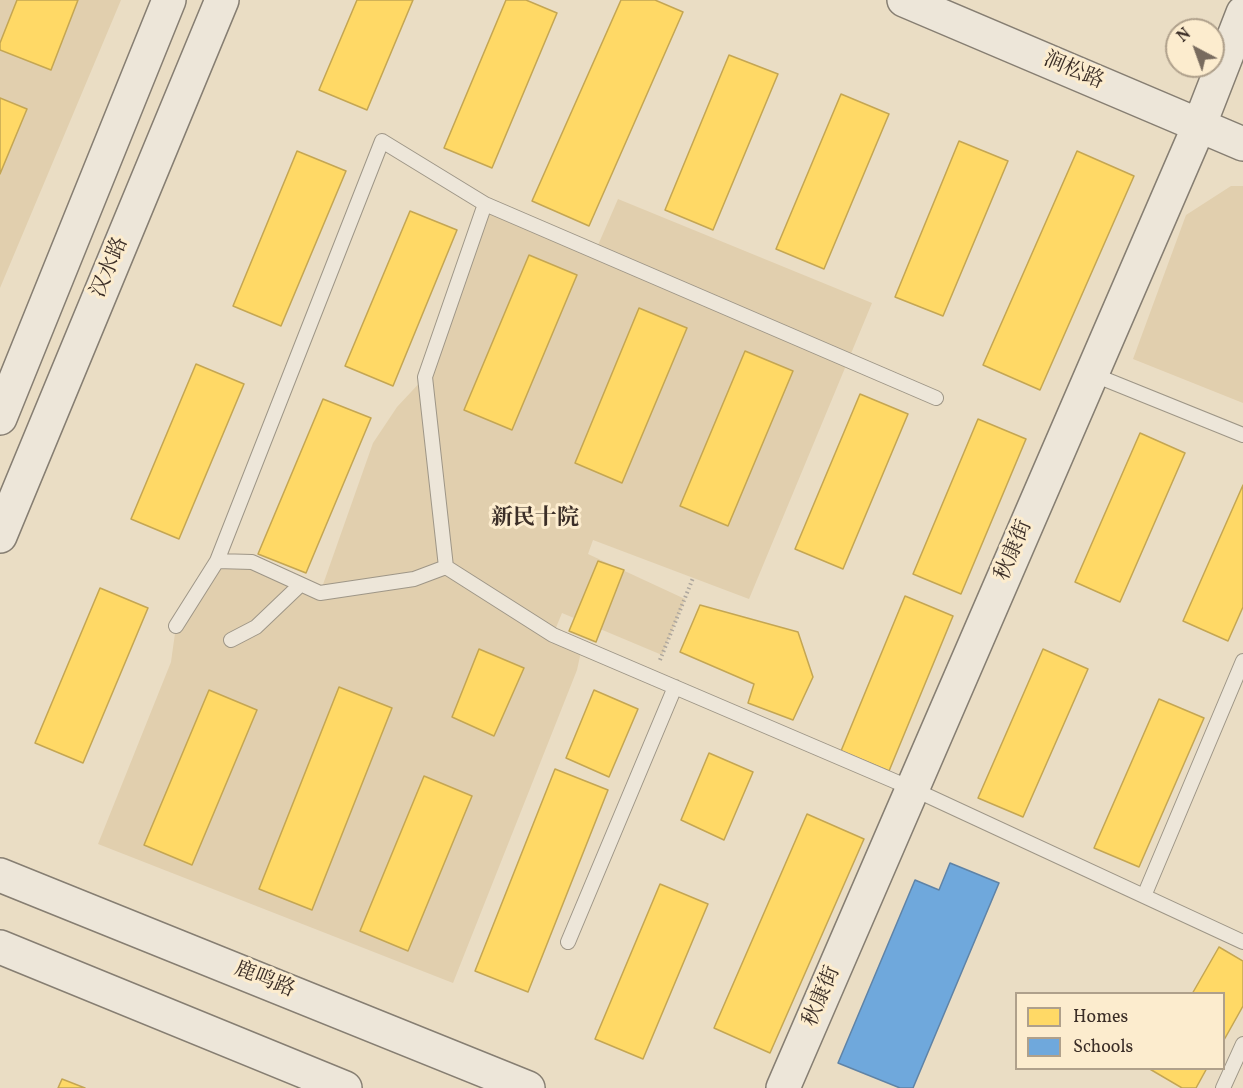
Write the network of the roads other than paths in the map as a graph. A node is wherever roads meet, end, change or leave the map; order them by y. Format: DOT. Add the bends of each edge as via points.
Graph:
graph roads {
  1 [pos="169,0"];
  2 [pos="222,0"];
  3 [pos="904,0"];
  4 [pos="1243,13"];
  5 [pos="1199,126"];
  6 [pos="1243,144"];
  7 [pos="485,204"];
  8 [pos="1091,374"];
  9 [pos="936,398"];
  10 [pos="0,418"];
  11 [pos="1243,435"];
  12 [pos="0,536"];
  13 [pos="217,561"];
  14 [pos="446,567"];
  15 [pos="300,585"];
  16 [pos="176,626"];
  17 [pos="231,640"];
  18 [pos="1243,661"];
  19 [pos="675,687"];
  20 [pos="913,789"];
  21 [pos="0,875"];
  22 [pos="1144,896"];
  23 [pos="568,942"];
  24 [pos="1243,942"];
  25 [pos="0,946"];
  26 [pos="1243,1044"];
  27 [pos="345,1088"];
  28 [pos="528,1088"];
  29 [pos="783,1088"];
  30 [pos="1223,1088"];
  1 -- 10 [label="main road"];
  2 -- 12 [label="main road, 汉水路"];
  3 -- 5 [label="main road, 涧松路"];
  4 -- 5 [label="main road, 秋康街"];
  5 -- 6 [label="main road, 涧松路"];
  5 -- 8 [label="main road, 秋康街"];
  7 -- 9 [label="lane"];
  7 -- 13 [label="lane" via="382,141"];
  7 -- 14 [label="lane" via="425,377"];
  8 -- 11 [label="lane"];
  8 -- 20 [label="main road, 秋康街"];
  13 -- 15 [label="lane" via="252,562"];
  13 -- 16 [label="lane"];
  14 -- 15 [label="lane" via="414,579 320,594"];
  14 -- 19 [label="lane" via="553,635"];
  15 -- 17 [label="lane" via="256,627"];
  18 -- 22 [label="lane"];
  19 -- 20 [label="lane"];
  19 -- 23 [label="lane"];
  20 -- 22 [label="lane"];
  20 -- 29 [label="main road, 秋康街"];
  21 -- 28 [label="main road, 鹿鸣路"];
  22 -- 24 [label="lane"];
  25 -- 27 [label="main road"];
  26 -- 30 [label="lane"];
}
